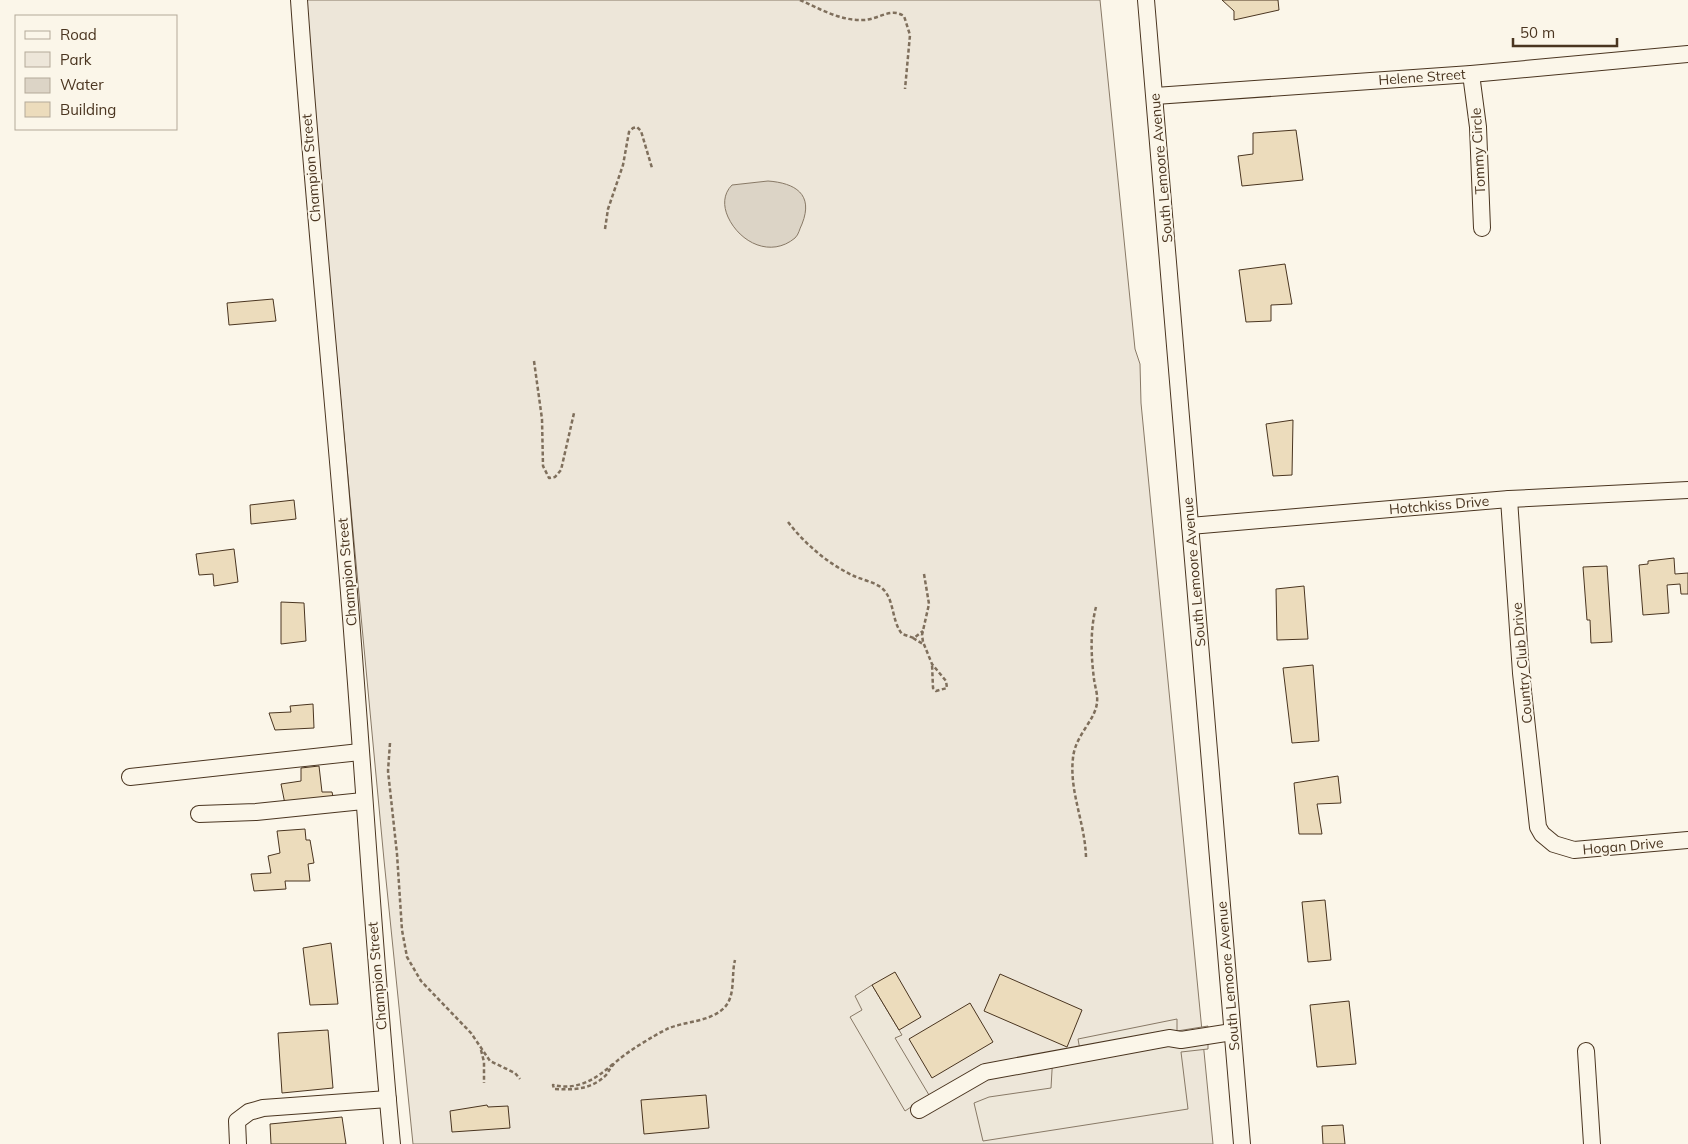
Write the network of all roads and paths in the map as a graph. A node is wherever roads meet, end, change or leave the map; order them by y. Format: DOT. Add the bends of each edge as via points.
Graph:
graph roads {
  1 [pos="298,0"];
  2 [pos="800,0"];
  3 [pos="1146,0"];
  4 [pos="1688,54"];
  5 [pos="1471,74"];
  6 [pos="905,89"];
  7 [pos="1155,96"];
  8 [pos="652,168"];
  9 [pos="1482,228"];
  10 [pos="605,229"];
  11 [pos="534,361"];
  12 [pos="574,413"];
  13 [pos="1688,490"];
  14 [pos="1509,499"];
  15 [pos="788,522"];
  16 [pos="1190,526"];
  17 [pos="924,574"];
  18 [pos="1096,606"];
  19 [pos="923,631"];
  20 [pos="911,638"];
  21 [pos="924,646"];
  22 [pos="932,664"];
  23 [pos="390,743"];
  24 [pos="360,752"];
  25 [pos="130,777"];
  26 [pos="363,801"];
  27 [pos="199,814"];
  28 [pos="1538,826"];
  29 [pos="1688,840"];
  30 [pos="1086,857"];
  31 [pos="735,960"];
  32 [pos="417,976"];
  33 [pos="1232,1032"];
  34 [pos="1586,1052"];
  35 [pos="495,1064"];
  36 [pos="614,1064"];
  37 [pos="484,1066"];
  38 [pos="520,1079"];
  39 [pos="484,1083"];
  40 [pos="388,1099"];
  41 [pos="919,1110"];
  42 [pos="238,1144"];
  43 [pos="392,1144"];
  44 [pos="1242,1144"];
  45 [pos="1592,1144"];
  1 -- 24 [label="street, Champion Street"];
  2 -- 6 [label="path" via="829,13 856,19 893,12 904,16 910,35"];
  3 -- 7 [label="street, South Lemoore Avenue"];
  4 -- 5 [label="street, Helene Street"];
  5 -- 7 [label="street, Helene Street"];
  5 -- 9 [label="street, Tommy Circle" via="1478,127"];
  7 -- 16 [label="street, South Lemoore Avenue"];
  8 -- 10 [label="path" via="642,133 633,128 629,132 624,165 608,209"];
  11 -- 12 [label="path" via="542,419 543,466 549,478 555,478 562,470"];
  13 -- 14 [label="street, Hotchkiss Drive"];
  14 -- 16 [label="street, Hotchkiss Drive"];
  14 -- 28 [label="street, Country Club Drive" via="1521,672"];
  15 -- 20 [label="path" via="816,552 882,589 891,604 897,628"];
  16 -- 33 [label="street, South Lemoore Avenue"];
  17 -- 19 [label="path" via="929,604"];
  18 -- 30 [label="path" via="1092,643 1097,701 1095,711 1078,739 1072,769"];
  19 -- 20 [label="path"];
  19 -- 21 [label="path"];
  20 -- 21 [label="path"];
  21 -- 22 [label="path"];
  22 -- 22 [label="path" via="946,681 946,688 940,692 932,686"];
  23 -- 32 [label="path" via="388,771 402,930 407,957"];
  24 -- 25 [label="street"];
  24 -- 26 [label="street, Champion Street"];
  26 -- 27 [label="street" via="256,812"];
  26 -- 40 [label="street, Champion Street"];
  28 -- 29 [label="street, Hogan Drive" via="1554,844 1574,850"];
  31 -- 36 [label="path" via="730,997 722,1009 709,1017 664,1030"];
  32 -- 35 [label="path" via="471,1033"];
  32 -- 37 [label="path" via="437,1002 474,1039 482,1052"];
  33 -- 41 [label="street" via="1181,1040 1169,1038 985,1072"];
  33 -- 44 [label="street, South Lemoore Avenue"];
  34 -- 45 [label="street"];
  35 -- 37 [label="path"];
  35 -- 38 [label="path" via="515,1073"];
  36 -- 36 [label="path" via="606,1075 588,1086 574,1090 554,1089 553,1085 577,1086 590,1081"];
  37 -- 39 [label="path"];
  40 -- 42 [label="street" via="263,1108 249,1112 236,1121"];
  40 -- 43 [label="street, Champion Street"];
}
